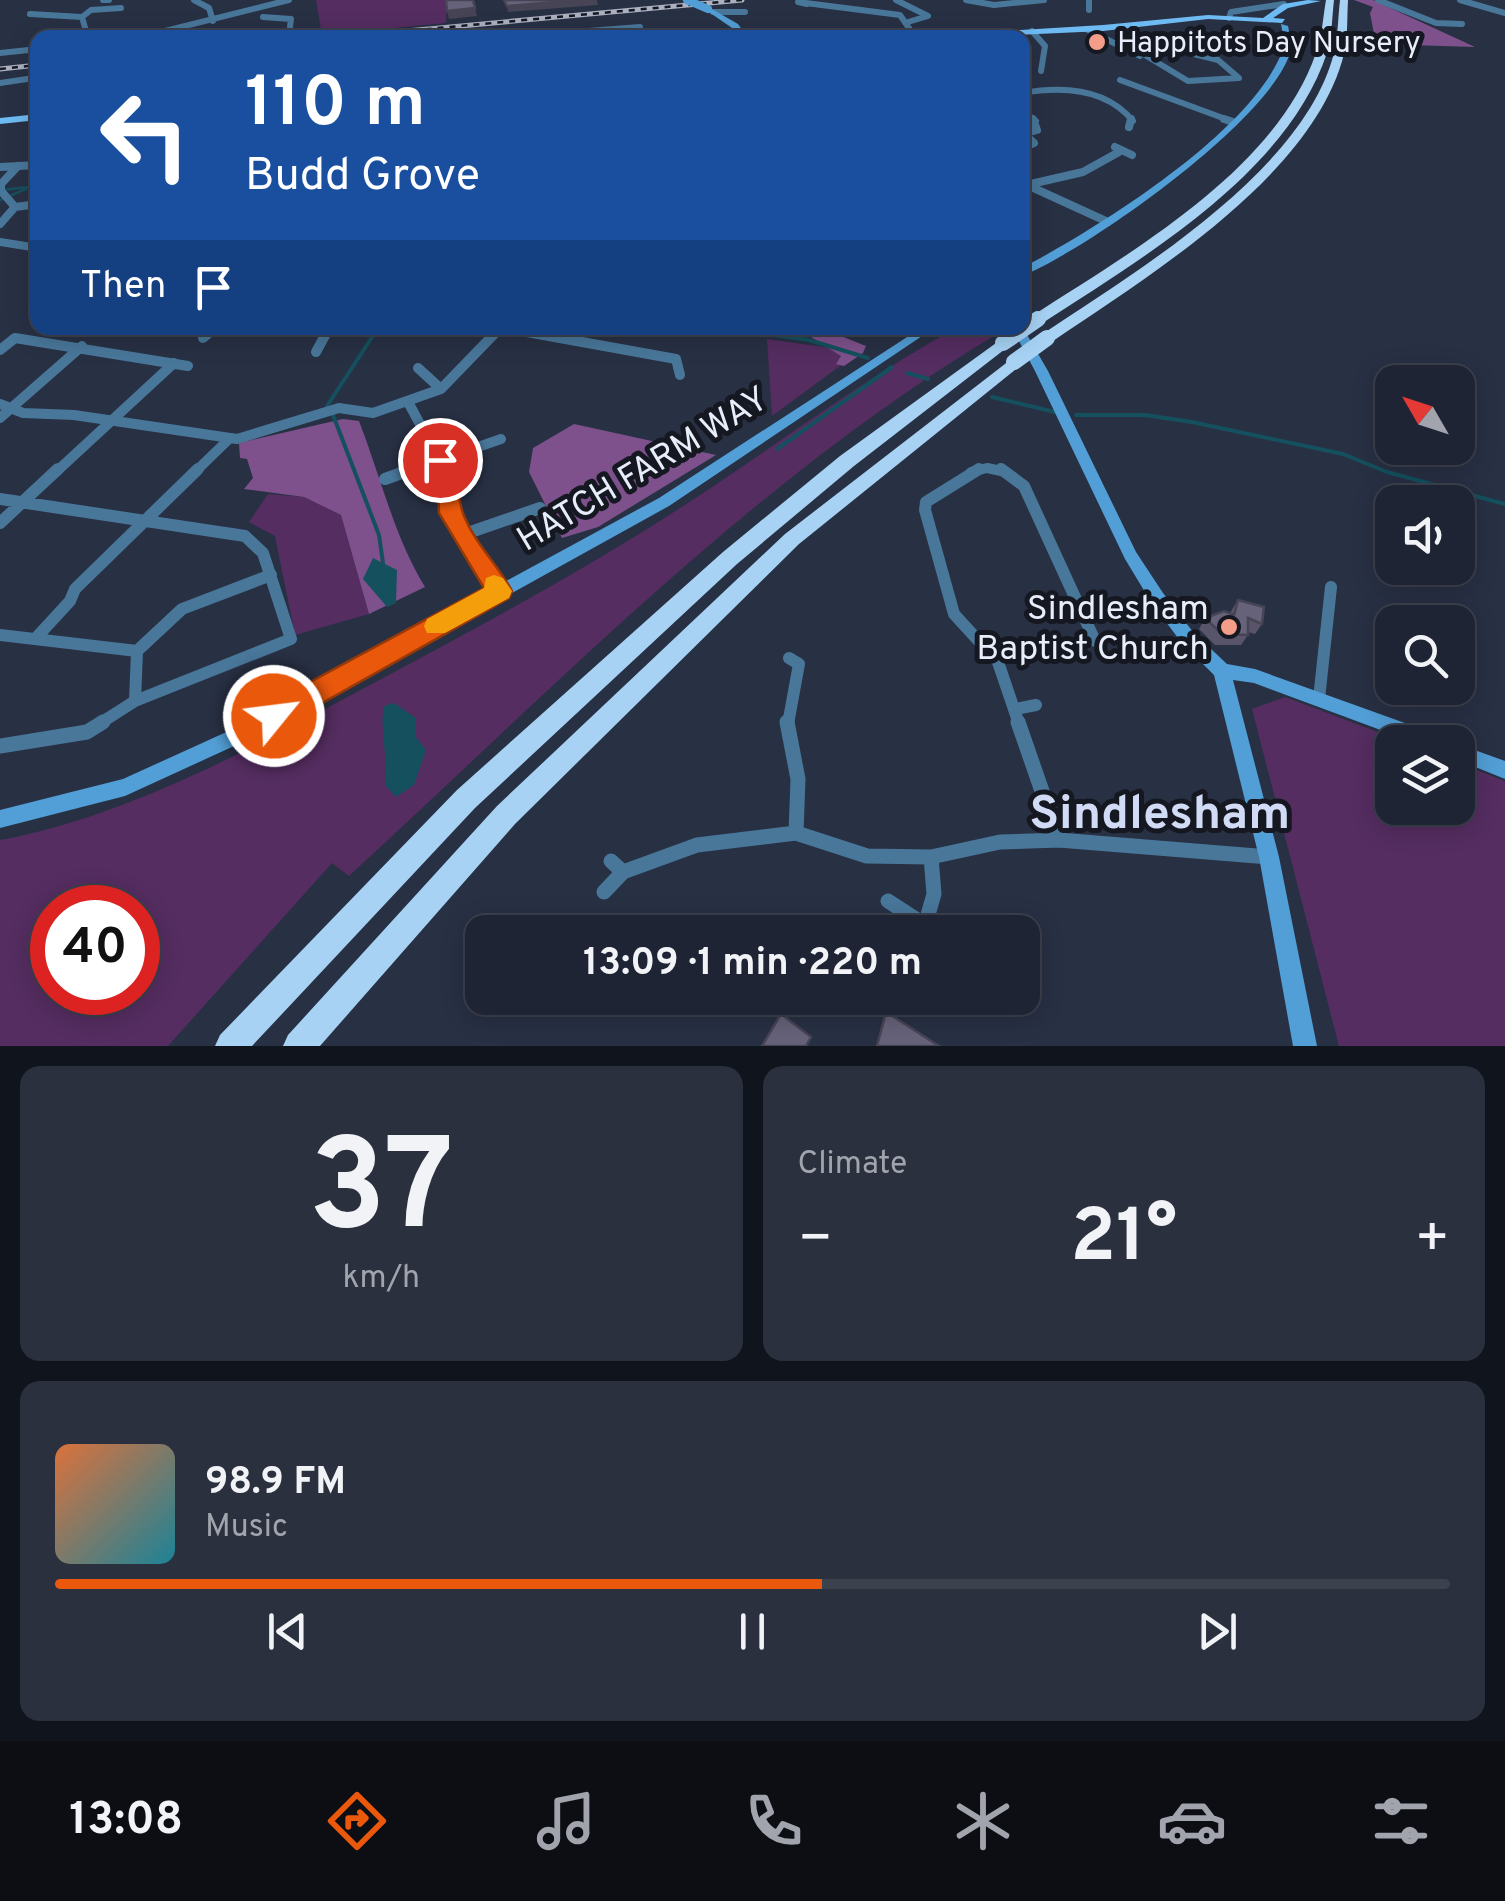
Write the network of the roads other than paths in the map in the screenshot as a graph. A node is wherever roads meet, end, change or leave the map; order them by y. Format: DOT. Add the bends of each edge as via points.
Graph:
graph roads {
  1 [pos="194,0"];
  2 [pos="289,0"];
  3 [pos="687,0"];
  4 [pos="896,0"];
  5 [pos="966,0"];
  6 [pos="1044,0"];
  7 [pos="1089,0"];
  8 [pos="1378,0"];
  9 [pos="1460,0"];
  10 [pos="1332,1"];
  11 [pos="1015,2"];
  12 [pos="806,4"];
  13 [pos="1026,4"];
  14 [pos="121,8"];
  15 [pos="1034,8"];
  16 [pos="1089,10"];
  17 [pos="710,11"];
  18 [pos="1290,11"];
  19 [pos="746,12"];
  20 [pos="30,14"];
  21 [pos="1505,14"];
  22 [pos="263,16"];
  23 [pos="1232,18"];
  24 [pos="1263,18"];
  25 [pos="82,21"];
  26 [pos="213,21"];
  27 [pos="908,22"];
  28 [pos="1462,24"];
  29 [pos="290,26"];
  30 [pos="640,27"];
  31 [pos="1086,29"];
  32 [pos="91,30"];
  33 [pos="173,30"];
  34 [pos="563,30"];
  35 [pos="735,30"];
  36 [pos="912,30"];
  37 [pos="1030,32"];
  38 [pos="1033,32"];
  39 [pos="1135,49"];
  40 [pos="30,50"];
  41 [pos="0,53"];
  42 [pos="1194,54"];
  43 [pos="1154,64"];
  44 [pos="1041,70"];
  45 [pos="30,79"];
  46 [pos="1120,80"];
  47 [pos="1188,81"];
  48 [pos="0,83"];
  49 [pos="1030,92"];
  50 [pos="1165,98"];
  51 [pos="30,119"];
  52 [pos="0,121"];
  53 [pos="1234,122"];
  54 [pos="1134,124"];
  55 [pos="1132,155"];
  56 [pos="30,165"];
  57 [pos="0,166"];
  58 [pos="18,166"];
  59 [pos="1030,184"];
  60 [pos="1030,187"];
  61 [pos="4,193"];
  62 [pos="30,205"];
  63 [pos="15,207"];
  64 [pos="1108,222"];
  65 [pos="0,224"];
  66 [pos="0,242"];
  67 [pos="30,247"];
  68 [pos="1030,268"];
  69 [pos="1030,327"];
  70 [pos="207,335"];
  71 [pos="325,335"];
  72 [pos="496,335"];
  73 [pos="540,335"];
  74 [pos="917,335"];
  75 [pos="203,338"];
  76 [pos="1012,344"];
  77 [pos="82,346"];
  78 [pos="0,350"];
  79 [pos="316,352"];
  80 [pos="174,364"];
  81 [pos="188,366"];
  82 [pos="418,368"];
  83 [pos="680,375"];
  84 [pos="440,389"];
  85 [pos="408,402"];
  86 [pos="6,406"];
  87 [pos="0,418"];
  88 [pos="112,421"];
  89 [pos="501,439"];
  90 [pos="228,440"];
  91 [pos="440,460"];
  92 [pos="385,479"];
  93 [pos="0,500"];
  94 [pos="26,504"];
  95 [pos="540,508"];
  96 [pos="148,522"];
  97 [pos="0,523"];
  98 [pos="462,535"];
  99 [pos="271,575"];
  100 [pos="1331,587"];
  101 [pos="500,591"];
  102 [pos="0,635"];
  103 [pos="1087,636"];
  104 [pos="35,639"];
  105 [pos="137,650"];
  106 [pos="799,659"];
  107 [pos="1222,671"];
  108 [pos="1319,699"];
  109 [pos="134,701"];
  110 [pos="1036,705"];
  111 [pos="1015,709"];
  112 [pos="1389,725"];
  113 [pos="0,746"];
  114 [pos="1475,759"];
  115 [pos="1505,770"];
  116 [pos="0,819"];
  117 [pos="796,833"];
  118 [pos="1059,840"];
  119 [pos="931,857"];
  120 [pos="1269,857"];
  121 [pos="604,892"];
  122 [pos="888,901"];
  123 [pos="907,915"];
  124 [pos="930,915"];
  125 [pos="231,1046"];
  126 [pos="299,1046"];
  127 [pos="1304,1046"];
  1 -- 26 [label="street" via="209,8"];
  2 -- 26 [label="street"];
  3 -- 17 [label="street, bridge"];
  4 -- 27 [label="street" via="928,16"];
  5 -- 11 [label="street"];
  6 -- 13 [label="street"];
  7 -- 16 [label="street"];
  8 -- 28 [label="street" via="1438,26"];
  9 -- 21 [label="street"];
  10 -- 18 [label="main road"];
  10 -- 18 [label="main road"];
  10 -- 69 [label="highway, bridge" via="1312,76 1251,158 1164,233"];
  10 -- 76 [label="highway, bridge" via="1344,35 1332,75 1284,150 1194,233 1048,338"];
  11 -- 13 [label="street"];
  12 -- 27 [label="street" via="860,8"];
  13 -- 15 [label="street"];
  14 -- 25 [label="street" via="91,10"];
  17 -- 19 [label="street"];
  17 -- 35 [label="street"];
  18 -- 24 [label="main road"];
  18 -- 24 [label="main road"];
  18 -- 53 [label="street" via="1288,47"];
  20 -- 25 [label="street"];
  22 -- 29 [label="street" via="285,17"];
  23 -- 24 [label="main road"];
  23 -- 24 [label="street" via="1229,13"];
  23 -- 31 [label="main road"];
  25 -- 32 [label="street"];
  26 -- 33 [label="street"];
  27 -- 36 [label="street"];
  30 -- 34 [label="street"];
  31 -- 38 [label="main road"];
  31 -- 43 [label="street"];
  37 -- 38 [label="main road"];
  38 -- 44 [label="street" via="1046,52"];
  39 -- 47 [label="street"];
  40 -- 41 [label="street"];
  42 -- 47 [label="street" via="1210,54 1240,78"];
  45 -- 48 [label="street"];
  46 -- 50 [label="street"];
  47 -- 50 [label="street"];
  49 -- 54 [label="street" via="1084,94 1114,104"];
  50 -- 53 [label="street"];
  51 -- 52 [label="main road"];
  53 -- 64 [label="street"];
  55 -- 59 [label="street" via="1116,150 1083,172"];
  56 -- 58 [label="street"];
  57 -- 58 [label="street"];
  58 -- 61 [label="street"];
  60 -- 64 [label="street"];
  61 -- 63 [label="street"];
  62 -- 63 [label="street"];
  63 -- 65 [label="street"];
  64 -- 68 [label="street"];
  66 -- 67 [label="street"];
  70 -- 75 [label="street"];
  71 -- 79 [label="street"];
  72 -- 84 [label="street"];
  73 -- 83 [label="street" via="668,354"];
  74 -- 101 [label="street, HATCH FARM WAY" via="686,488"];
  76 -- 107 [label="street" via="1060,401 1154,596 1178,630"];
  76 -- 125 [label="highway" via="818,483 730,558 466,799"];
  76 -- 126 [label="highway" via="792,539 506,815"];
  77 -- 78 [label="street" via="15,338"];
  77 -- 80 [label="street"];
  77 -- 86 [label="street"];
  80 -- 81 [label="street"];
  80 -- 88 [label="street"];
  82 -- 84 [label="street"];
  84 -- 85 [label="street"];
  85 -- 90 [label="street" via="373,414 340,408"];
  85 -- 91 [label="street"];
  86 -- 87 [label="street"];
  86 -- 88 [label="street"];
  88 -- 90 [label="street"];
  88 -- 94 [label="street"];
  89 -- 91 [label="street"];
  90 -- 96 [label="street"];
  91 -- 92 [label="street"];
  91 -- 98 [label="street"];
  93 -- 94 [label="street"];
  94 -- 96 [label="street"];
  94 -- 97 [label="street"];
  95 -- 98 [label="street"];
  96 -- 99 [label="street" via="245,536 263,552"];
  96 -- 104 [label="street" via="75,589"];
  98 -- 101 [label="street"];
  99 -- 105 [label="street" via="182,609"];
  99 -- 109 [label="street" via="291,639"];
  100 -- 108 [label="street"];
  101 -- 116 [label="street, HATCH FARM WAY" via="166,770 84,800"];
  102 -- 104 [label="street"];
  103 -- 111 [label="street" via="1013,473 989,466 966,470 926,502 954,614 998,662"];
  104 -- 105 [label="street"];
  105 -- 109 [label="street"];
  106 -- 117 [label="street" via="787,719 798,779"];
  107 -- 108 [label="street"];
  107 -- 120 [label="street"];
  108 -- 112 [label="street"];
  109 -- 113 [label="street" via="87,732"];
  110 -- 111 [label="street"];
  111 -- 118 [label="street"];
  114 -- 115 [label="street"];
  117 -- 119 [label="street" via="867,856"];
  117 -- 121 [label="street" via="697,845 617,866"];
  118 -- 119 [label="street" via="1000,842"];
  118 -- 120 [label="street"];
  119 -- 124 [label="street"];
  120 -- 127 [label="street"];
  122 -- 123 [label="street"];
}
